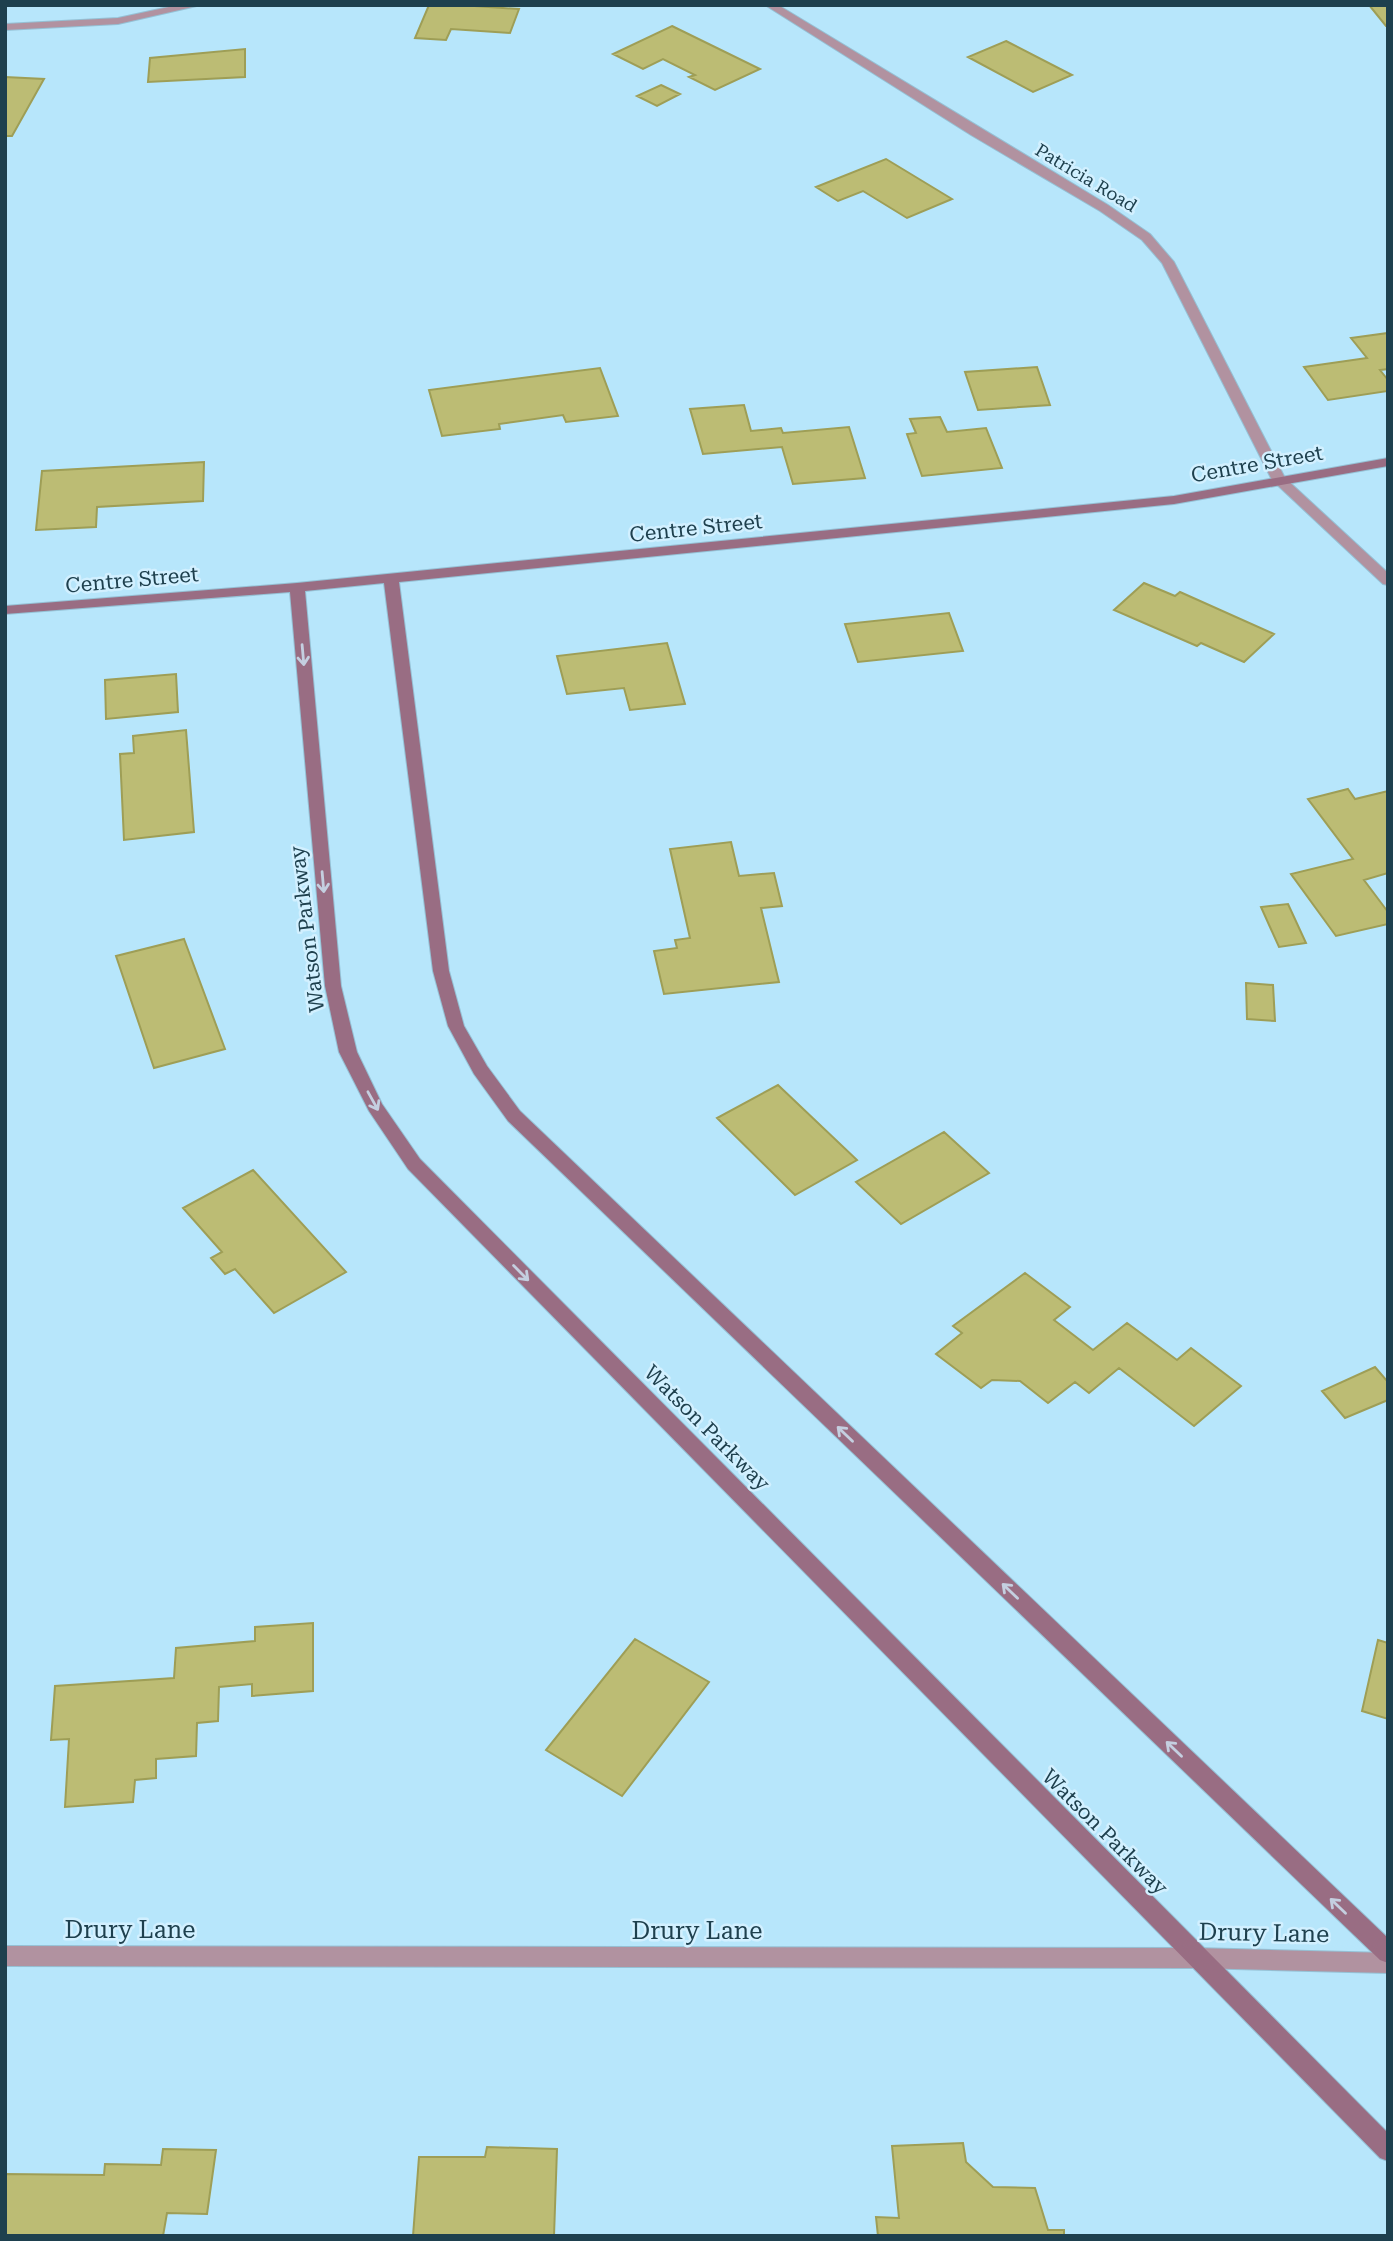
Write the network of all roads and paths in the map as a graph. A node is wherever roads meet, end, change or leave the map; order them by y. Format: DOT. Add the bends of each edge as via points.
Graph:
graph roads {
  1 [pos="195,5"];
  2 [pos="770,5"];
  3 [pos="5,27"];
  4 [pos="1388,462"];
  5 [pos="1279,480"];
  6 [pos="391,579"];
  7 [pos="1388,581"];
  8 [pos="296,587"];
  9 [pos="5,610"];
  10 [pos="1388,1953"];
  11 [pos="5,1956"];
  12 [pos="1196,1958"];
  13 [pos="1388,1963"];
  14 [pos="1388,2150"];
  1 -- 3 [label="street" via="118,21"];
  2 -- 5 [label="street, Patricia Road" via="1146,237 1168,262"];
  4 -- 5 [label="main road, Centre Street"];
  5 -- 6 [label="main road, Centre Street" via="1160,501 901,530"];
  5 -- 7 [label="street"];
  6 -- 8 [label="main road, Centre Street"];
  10 -- 6 [label="main road, one-way" via="564,1166 500,1098 456,1026 441,971"];
  8 -- 9 [label="main road, Centre Street"];
  8 -- 12 [label="main road, Watson Parkway, one-way" via="332,986 348,1052 375,1107 414,1164"];
  11 -- 12 [label="street, Drury Lane"];
  12 -- 13 [label="street, Drury Lane"];
  12 -- 14 [label="main road, Watson Parkway"];
}
